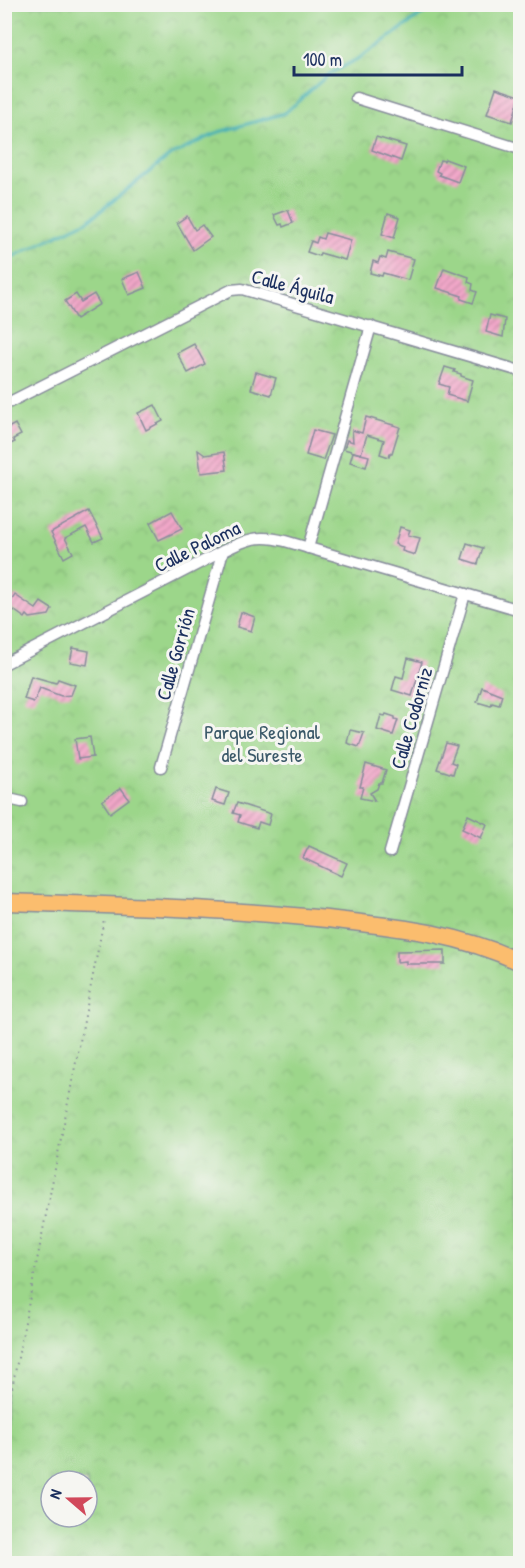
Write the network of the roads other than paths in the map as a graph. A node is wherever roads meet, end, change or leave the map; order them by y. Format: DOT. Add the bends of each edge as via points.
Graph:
graph roads {
  1 [pos="356,98"];
  2 [pos="520,149"];
  3 [pos="371,326"];
  4 [pos="520,371"];
  5 [pos="4,405"];
  6 [pos="308,548"];
  7 [pos="224,551"];
  8 [pos="465,594"];
  9 [pos="520,610"];
  10 [pos="4,664"];
  11 [pos="161,767"];
  12 [pos="4,798"];
  13 [pos="22,802"];
  14 [pos="390,852"];
  15 [pos="4,902"];
  16 [pos="520,962"];
  1 -- 2 [label="street"];
  3 -- 4 [label="street, Calle Águila"];
  3 -- 5 [label="street, Calle Águila" via="242,289 231,290"];
  3 -- 6 [label="street"];
  6 -- 7 [label="street, Calle Paloma" via="261,537"];
  6 -- 8 [label="street, Calle Paloma"];
  7 -- 10 [label="street, Calle Paloma"];
  7 -- 11 [label="street, Calle Gorrión"];
  8 -- 9 [label="street, Calle Paloma"];
  8 -- 14 [label="street, Calle Codorniz"];
  12 -- 13 [label="street"];
  15 -- 16 [label="main road" via="222,909 397,927 460,939"];
}
